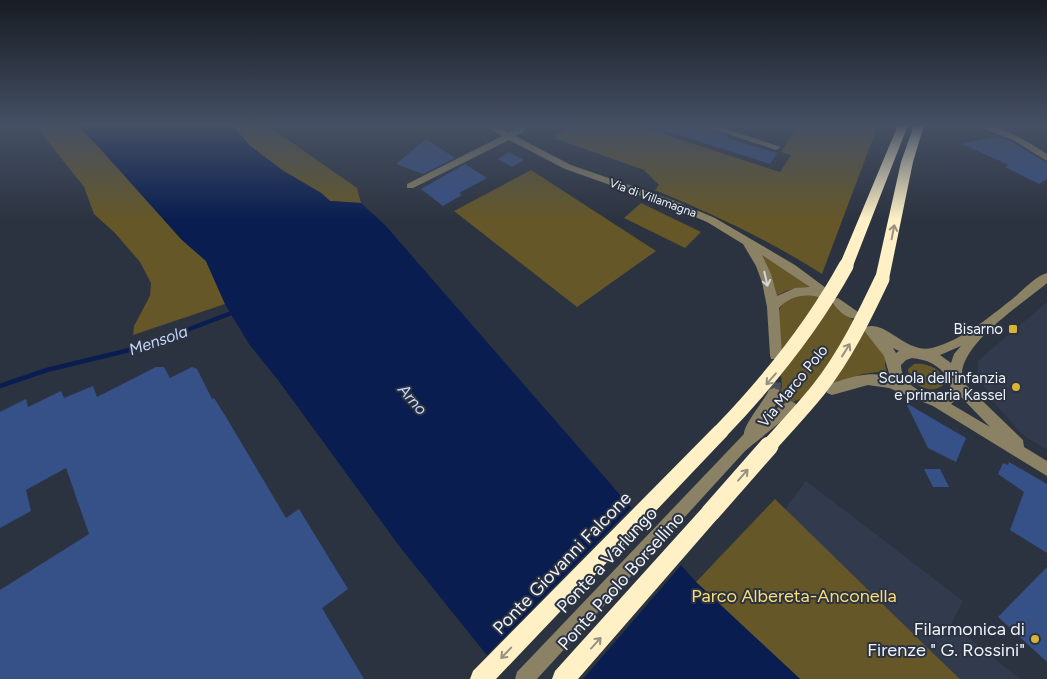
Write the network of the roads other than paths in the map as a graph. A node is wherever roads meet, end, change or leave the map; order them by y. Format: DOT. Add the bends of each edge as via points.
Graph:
graph roads {
  1 [pos="467,157"];
  2 [pos="548,157"];
  3 [pos="890,157"];
  4 [pos="909,157"];
  5 [pos="410,186"];
  6 [pos="711,220"];
  7 [pos="1047,277"];
  8 [pos="773,307"];
  9 [pos="985,327"];
  10 [pos="917,353"];
  11 [pos="776,355"];
  12 [pos="894,364"];
  13 [pos="956,380"];
  14 [pos="832,389"];
  15 [pos="913,393"];
  16 [pos="774,394"];
  17 [pos="934,400"];
  18 [pos="790,407"];
  19 [pos="740,446"];
  20 [pos="1047,467"];
  21 [pos="676,478"];
  22 [pos="712,512"];
  23 [pos="482,679"];
  24 [pos="524,679"];
  25 [pos="563,679"];
  1 -- 5 [label="street"];
  2 -- 6 [label="street, Via di Villamagna"];
  3 -- 21 [label="highway, Via Marco Polo, one-way, bridge" via="830,297 774,376"];
  22 -- 4 [label="highway, Via Marco Polo, one-way, bridge" via="828,376 848,347 882,279"];
  6 -- 8 [label="street, Via di Villamagna, one-way" via="742,239 756,253 765,271"];
  6 -- 8 [label="street, Via di Villamagna" via="791,268 823,293 791,293"];
  7 -- 9 [label="street"];
  8 -- 11 [label="street"];
  9 -- 10 [label="street" via="940,350"];
  9 -- 13 [label="street" via="959,358"];
  10 -- 12 [label="street" via="903,354"];
  10 -- 12 [label="street" via="871,329"];
  10 -- 13 [label="street" via="937,360 949,369"];
  12 -- 15 [label="street" via="897,378"];
  13 -- 17 [label="street" via="956,392 952,397"];
  13 -- 20 [label="street" via="1016,444"];
  14 -- 15 [label="street" via="874,378 892,382"];
  15 -- 17 [label="street"];
  16 -- 19 [label="street, Ponte a Varlungo"];
  17 -- 20 [label="street"];
  18 -- 19 [label="street, Ponte a Varlungo"];
  19 -- 24 [label="street, Ponte a Varlungo"];
  21 -- 23 [label="highway, Ponte Giovanni Falcone, one-way"];
  25 -- 22 [label="highway, Ponte Paolo Borsellino, one-way"];
}
